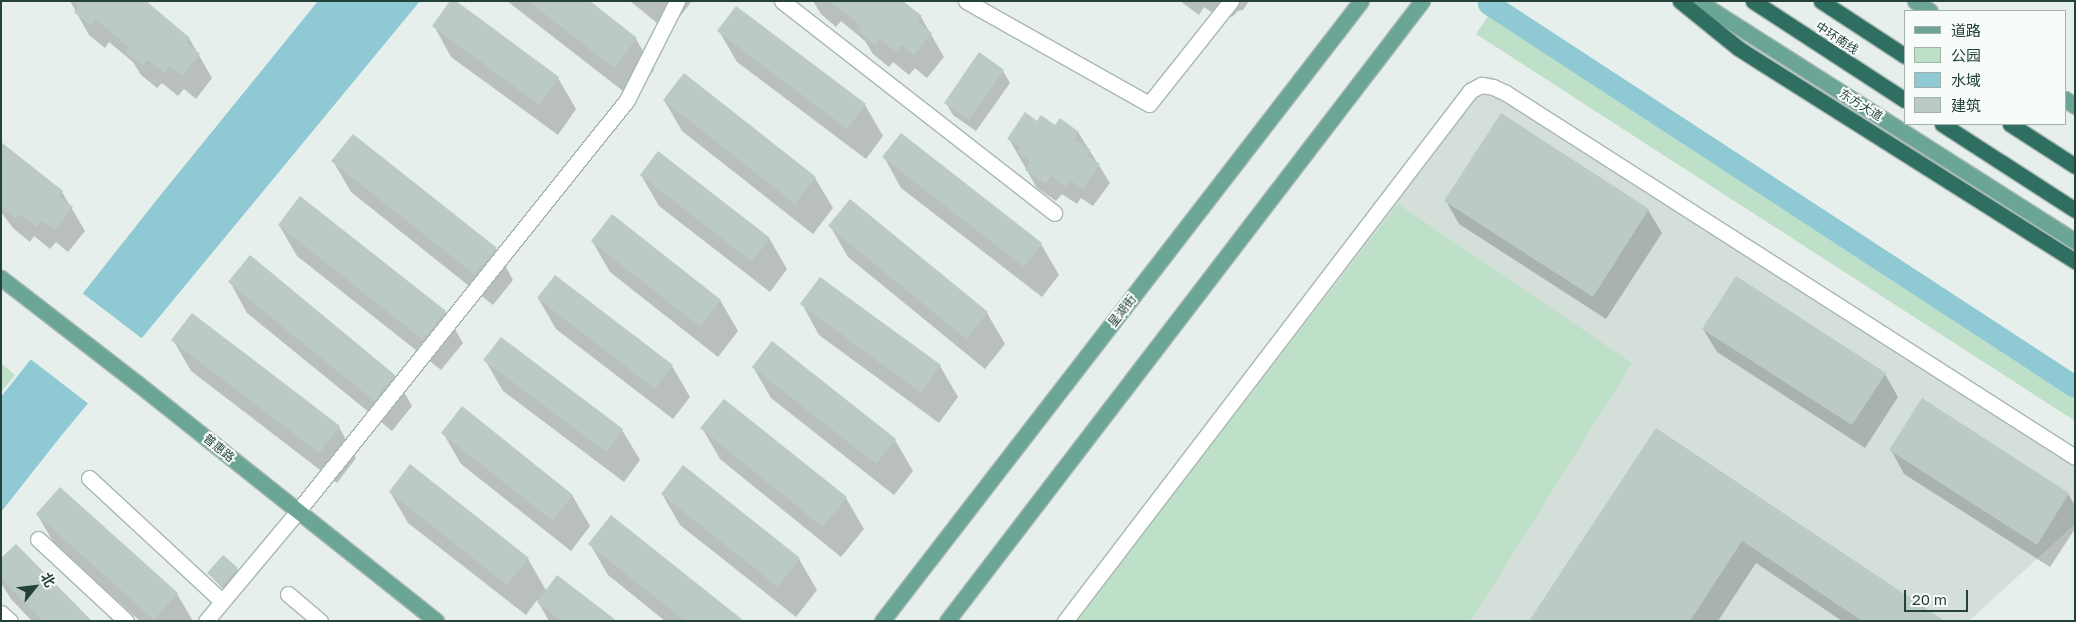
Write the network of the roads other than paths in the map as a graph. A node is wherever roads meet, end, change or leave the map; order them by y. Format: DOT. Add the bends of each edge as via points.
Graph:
graph roads {
  1 [pos="677,1"];
  2 [pos="782,1"];
  3 [pos="966,1"];
  4 [pos="1231,1"];
  5 [pos="1361,1"];
  6 [pos="1422,1"];
  7 [pos="1680,1"];
  8 [pos="1698,1"];
  9 [pos="1752,1"];
  10 [pos="1821,1"];
  11 [pos="1915,1"];
  12 [pos="1928,10"];
  13 [pos="1904,55"];
  14 [pos="1904,99"];
  15 [pos="1944,125"];
  16 [pos="2012,125"];
  17 [pos="2075,166"];
  18 [pos="2075,210"];
  19 [pos="1054,213"];
  20 [pos="2075,241"];
  21 [pos="2075,261"];
  22 [pos="1,278"];
  23 [pos="2075,457"];
  24 [pos="89,478"];
  25 [pos="298,511"];
  26 [pos="38,538"];
  27 [pos="288,594"];
  28 [pos="222,601"];
  29 [pos="1,613"];
  30 [pos="10,621"];
  31 [pos="126,621"];
  32 [pos="206,621"];
  33 [pos="320,621"];
  34 [pos="436,621"];
  35 [pos="882,621"];
  36 [pos="946,621"];
  37 [pos="1065,621"];
  1 -- 25 [label="lane" via="627,100"];
  2 -- 19 [label="lane"];
  3 -- 4 [label="lane" via="1148,104"];
  5 -- 35 [label="main road, 星湖街"];
  6 -- 36 [label="main road"];
  7 -- 21 [label="highway" via="1738,48"];
  8 -- 20 [label="main road, 东方大道"];
  9 -- 14 [label="highway, 中环南线"];
  10 -- 13 [label="highway, 中环南线"];
  11 -- 12 [label="main road"];
  15 -- 18 [label="highway"];
  16 -- 17 [label="highway"];
  22 -- 25 [label="main road, 普惠路"];
  23 -- 37 [label="lane" via="1506,93 1481,85 1470,91"];
  24 -- 28 [label="lane"];
  25 -- 28 [label="lane"];
  25 -- 34 [label="main road, 普惠路"];
  26 -- 31 [label="lane"];
  27 -- 33 [label="lane"];
  28 -- 32 [label="lane"];
  29 -- 30 [label="lane"];
}
